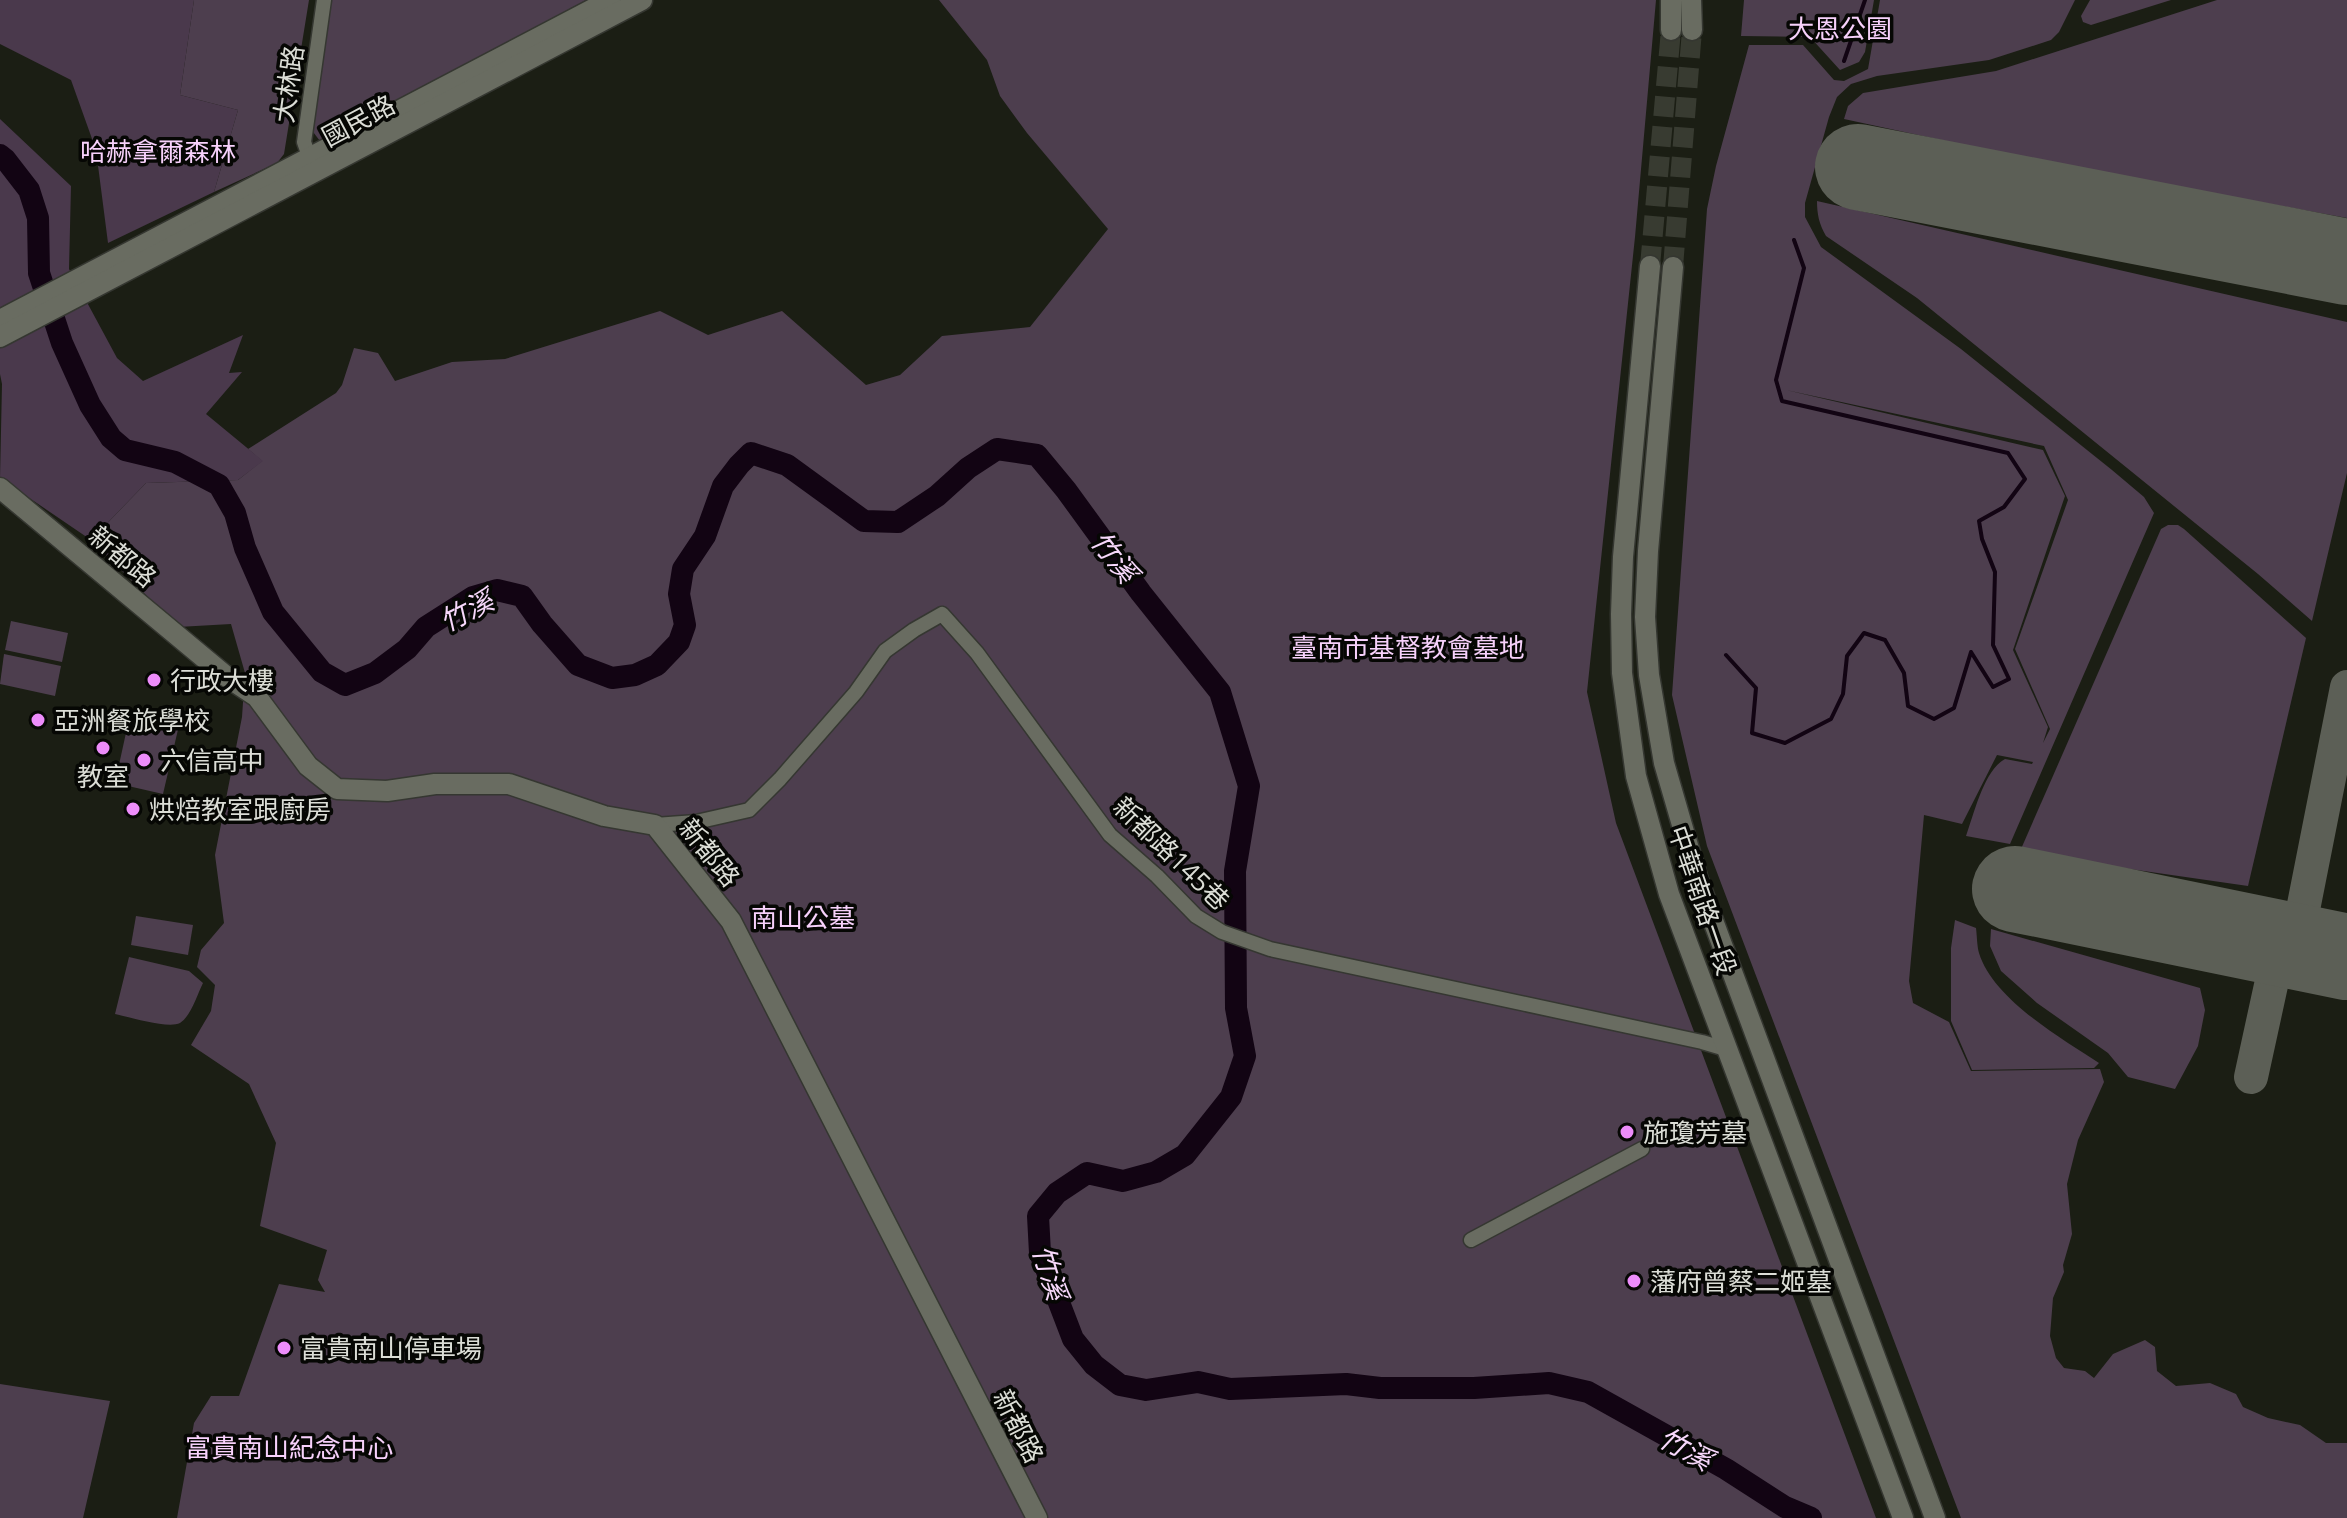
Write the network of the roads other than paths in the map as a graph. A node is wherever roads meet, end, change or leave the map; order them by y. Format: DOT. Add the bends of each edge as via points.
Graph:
graph roads {
  1 [pos="324,0"];
  2 [pos="610,0"];
  3 [pos="642,0"];
  4 [pos="1671,0"];
  5 [pos="1691,0"];
  6 [pos="312,165"];
  7 [pos="1650,266"];
  8 [pos="1673,267"];
  9 [pos="2,328"];
  10 [pos="0,488"];
  11 [pos="655,825"];
  12 [pos="1729,1050"];
  13 [pos="1642,1149"];
  14 [pos="1471,1240"];
  15 [pos="1037,1518"];
  16 [pos="1903,1518"];
  17 [pos="1935,1518"];
  1 -- 6 [label="street, 大林路" via="304,142"];
  2 -- 6 [label="street, 國民路"];
  3 -- 6 [label="street, 國民路"];
  4 -- 5 [label="street" via="1682,30"];
  6 -- 9 [label="street, 國民路"];
  7 -- 12 [label="street, 中華南路一段" via="1623,557 1622,673 1636,776 1669,894"];
  8 -- 17 [label="street, 中華南路一段" via="1645,617 1664,763 1698,880"];
  10 -- 11 [label="street, 新都路" via="257,697 308,766 337,789 509,784 604,816"];
  11 -- 12 [label="street, 新都路145巷" via="749,810 856,692 885,651 942,614 977,653 1110,835 1196,916 1222,932 1270,949"];
  11 -- 15 [label="street, 新都路" via="731,921"];
  12 -- 16 [label="street, 中華南路一段"];
  13 -- 14 [label="street"];
}
